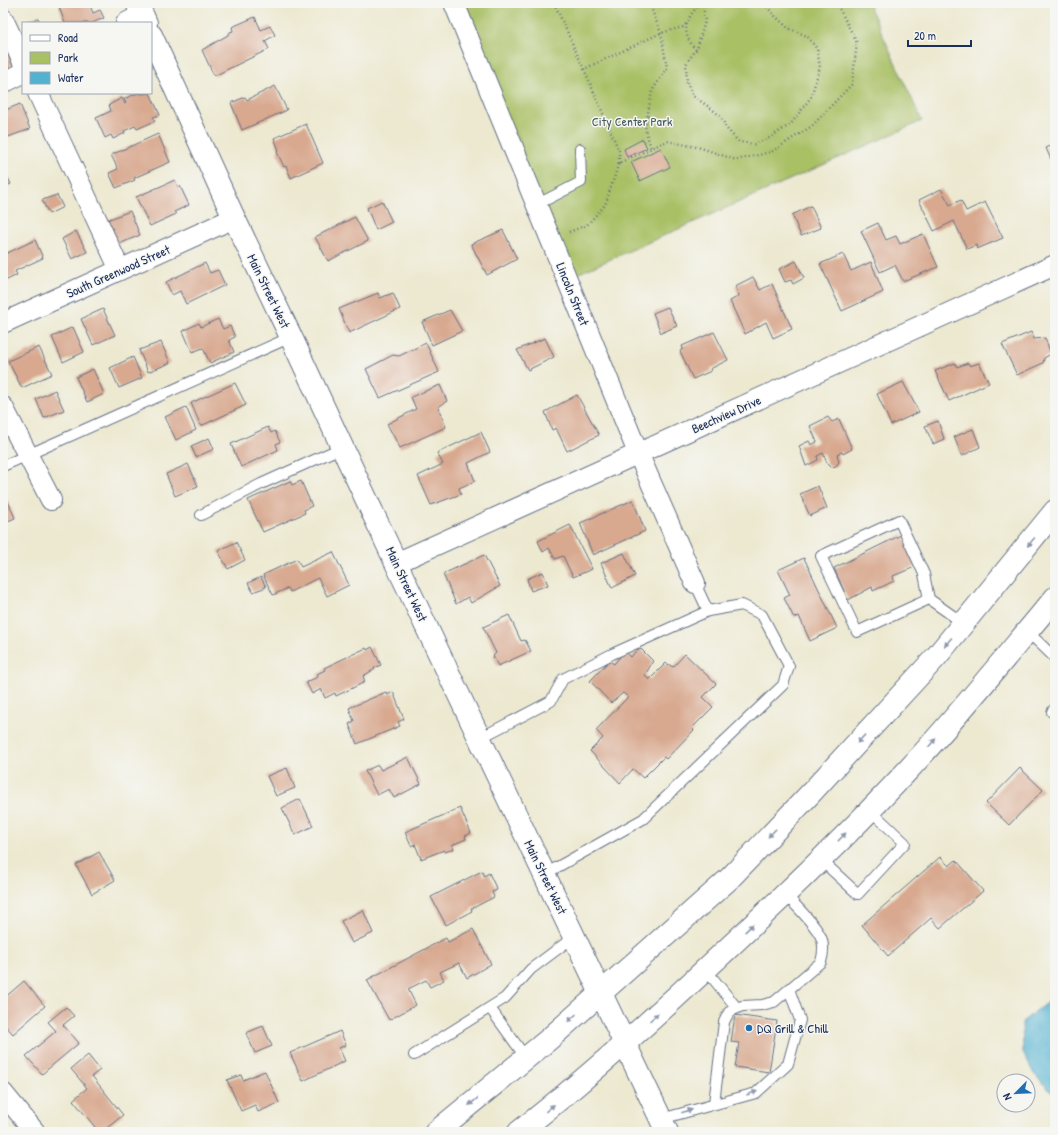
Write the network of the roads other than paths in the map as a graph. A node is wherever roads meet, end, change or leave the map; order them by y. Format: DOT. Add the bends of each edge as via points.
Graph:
graph roads {
  1 [pos="454,3"];
  2 [pos="3,19"];
  3 [pos="152,37"];
  4 [pos="22,60"];
  5 [pos="22,74"];
  6 [pos="3,83"];
  7 [pos="38,94"];
  8 [pos="580,150"];
  9 [pos="536,205"];
  10 [pos="234,218"];
  11 [pos="1055,265"];
  12 [pos="120,270"];
  13 [pos="3,323"];
  14 [pos="291,337"];
  15 [pos="3,406"];
  16 [pos="343,447"];
  17 [pos="638,453"];
  18 [pos="27,454"];
  19 [pos="3,466"];
  20 [pos="51,500"];
  21 [pos="1055,511"];
  22 [pos="201,515"];
  23 [pos="396,562"];
  24 [pos="695,583"];
  25 [pos="1055,598"];
  26 [pos="929,599"];
  27 [pos="708,611"];
  28 [pos="963,623"];
  29 [pos="1027,631"];
  30 [pos="1055,658"];
  31 [pos="480,738"];
  32 [pos="870,810"];
  33 [pos="821,860"];
  34 [pos="545,874"];
  35 [pos="785,894"];
  36 [pos="574,936"];
  37 [pos="706,970"];
  38 [pos="789,989"];
  39 [pos="601,992"];
  40 [pos="490,1008"];
  41 [pos="736,1008"];
  42 [pos="625,1043"];
  43 [pos="414,1055"];
  44 [pos="526,1058"];
  45 [pos="3,1093"];
  46 [pos="714,1103"];
  47 [pos="664,1126"];
  48 [pos="34,1132"];
  49 [pos="436,1132"];
  50 [pos="519,1132"];
  1 -- 9 [label="street, Lincoln Street"];
  2 -- 4 [label="street"];
  3 -- 10 [label="main road, Main Street West"];
  5 -- 6 [label="street"];
  7 -- 12 [label="street"];
  8 -- 9 [label="lane" via="581,182"];
  9 -- 17 [label="street, Lincoln Street"];
  10 -- 12 [label="street, South Greenwood Street"];
  10 -- 14 [label="main road, Main Street West"];
  11 -- 17 [label="street, Beechview Drive"];
  12 -- 13 [label="street, South Greenwood Street"];
  14 -- 16 [label="main road, Main Street West"];
  14 -- 18 [label="lane"];
  15 -- 18 [label="street"];
  16 -- 22 [label="lane" via="261,484"];
  16 -- 23 [label="main road, Main Street West"];
  17 -- 23 [label="street, Beechview Drive"];
  17 -- 24 [label="street, Lincoln Street"];
  18 -- 19 [label="lane"];
  18 -- 20 [label="street"];
  21 -- 28 [label="main road, one-way"];
  23 -- 31 [label="main road, Main Street West"];
  24 -- 27 [label="lane"];
  25 -- 29 [label="main road"];
  26 -- 26 [label="lane" via="857,632 821,556 899,520 924,574"];
  26 -- 28 [label="lane"];
  27 -- 31 [label="lane" via="563,679 550,701"];
  27 -- 34 [label="lane" via="742,605 762,616 789,666 783,684 643,819"];
  28 -- 39 [label="main road, one-way" via="879,720 729,879"];
  29 -- 30 [label="lane"];
  32 -- 29 [label="main road, one-way" via="955,717"];
  31 -- 34 [label="main road, Main Street West"];
  33 -- 32 [label="main road, one-way"];
  32 -- 33 [label="lane" via="905,843 858,894"];
  33 -- 35 [label="main road"];
  34 -- 36 [label="main road, Main Street West"];
  37 -- 35 [label="main road, one-way"];
  35 -- 38 [label="lane" via="816,930 822,940 823,953 821,962"];
  36 -- 39 [label="main road, Main Street West"];
  36 -- 40 [label="lane" via="531,969 505,998"];
  37 -- 41 [label="lane"];
  42 -- 37 [label="main road, one-way"];
  38 -- 41 [label="lane" via="774,1002"];
  46 -- 38 [label="lane, one-way" via="756,1093 788,1064 800,1020"];
  39 -- 42 [label="main road, Main Street West"];
  39 -- 44 [label="main road, one-way"];
  40 -- 43 [label="lane"];
  40 -- 44 [label="lane"];
  41 -- 46 [label="lane" via="729,1012 724,1022"];
  42 -- 47 [label="main road, Main Street West"];
  50 -- 42 [label="main road, one-way"];
  44 -- 49 [label="main road, one-way"];
  45 -- 48 [label="street"];
  47 -- 46 [label="lane, one-way"];
}
